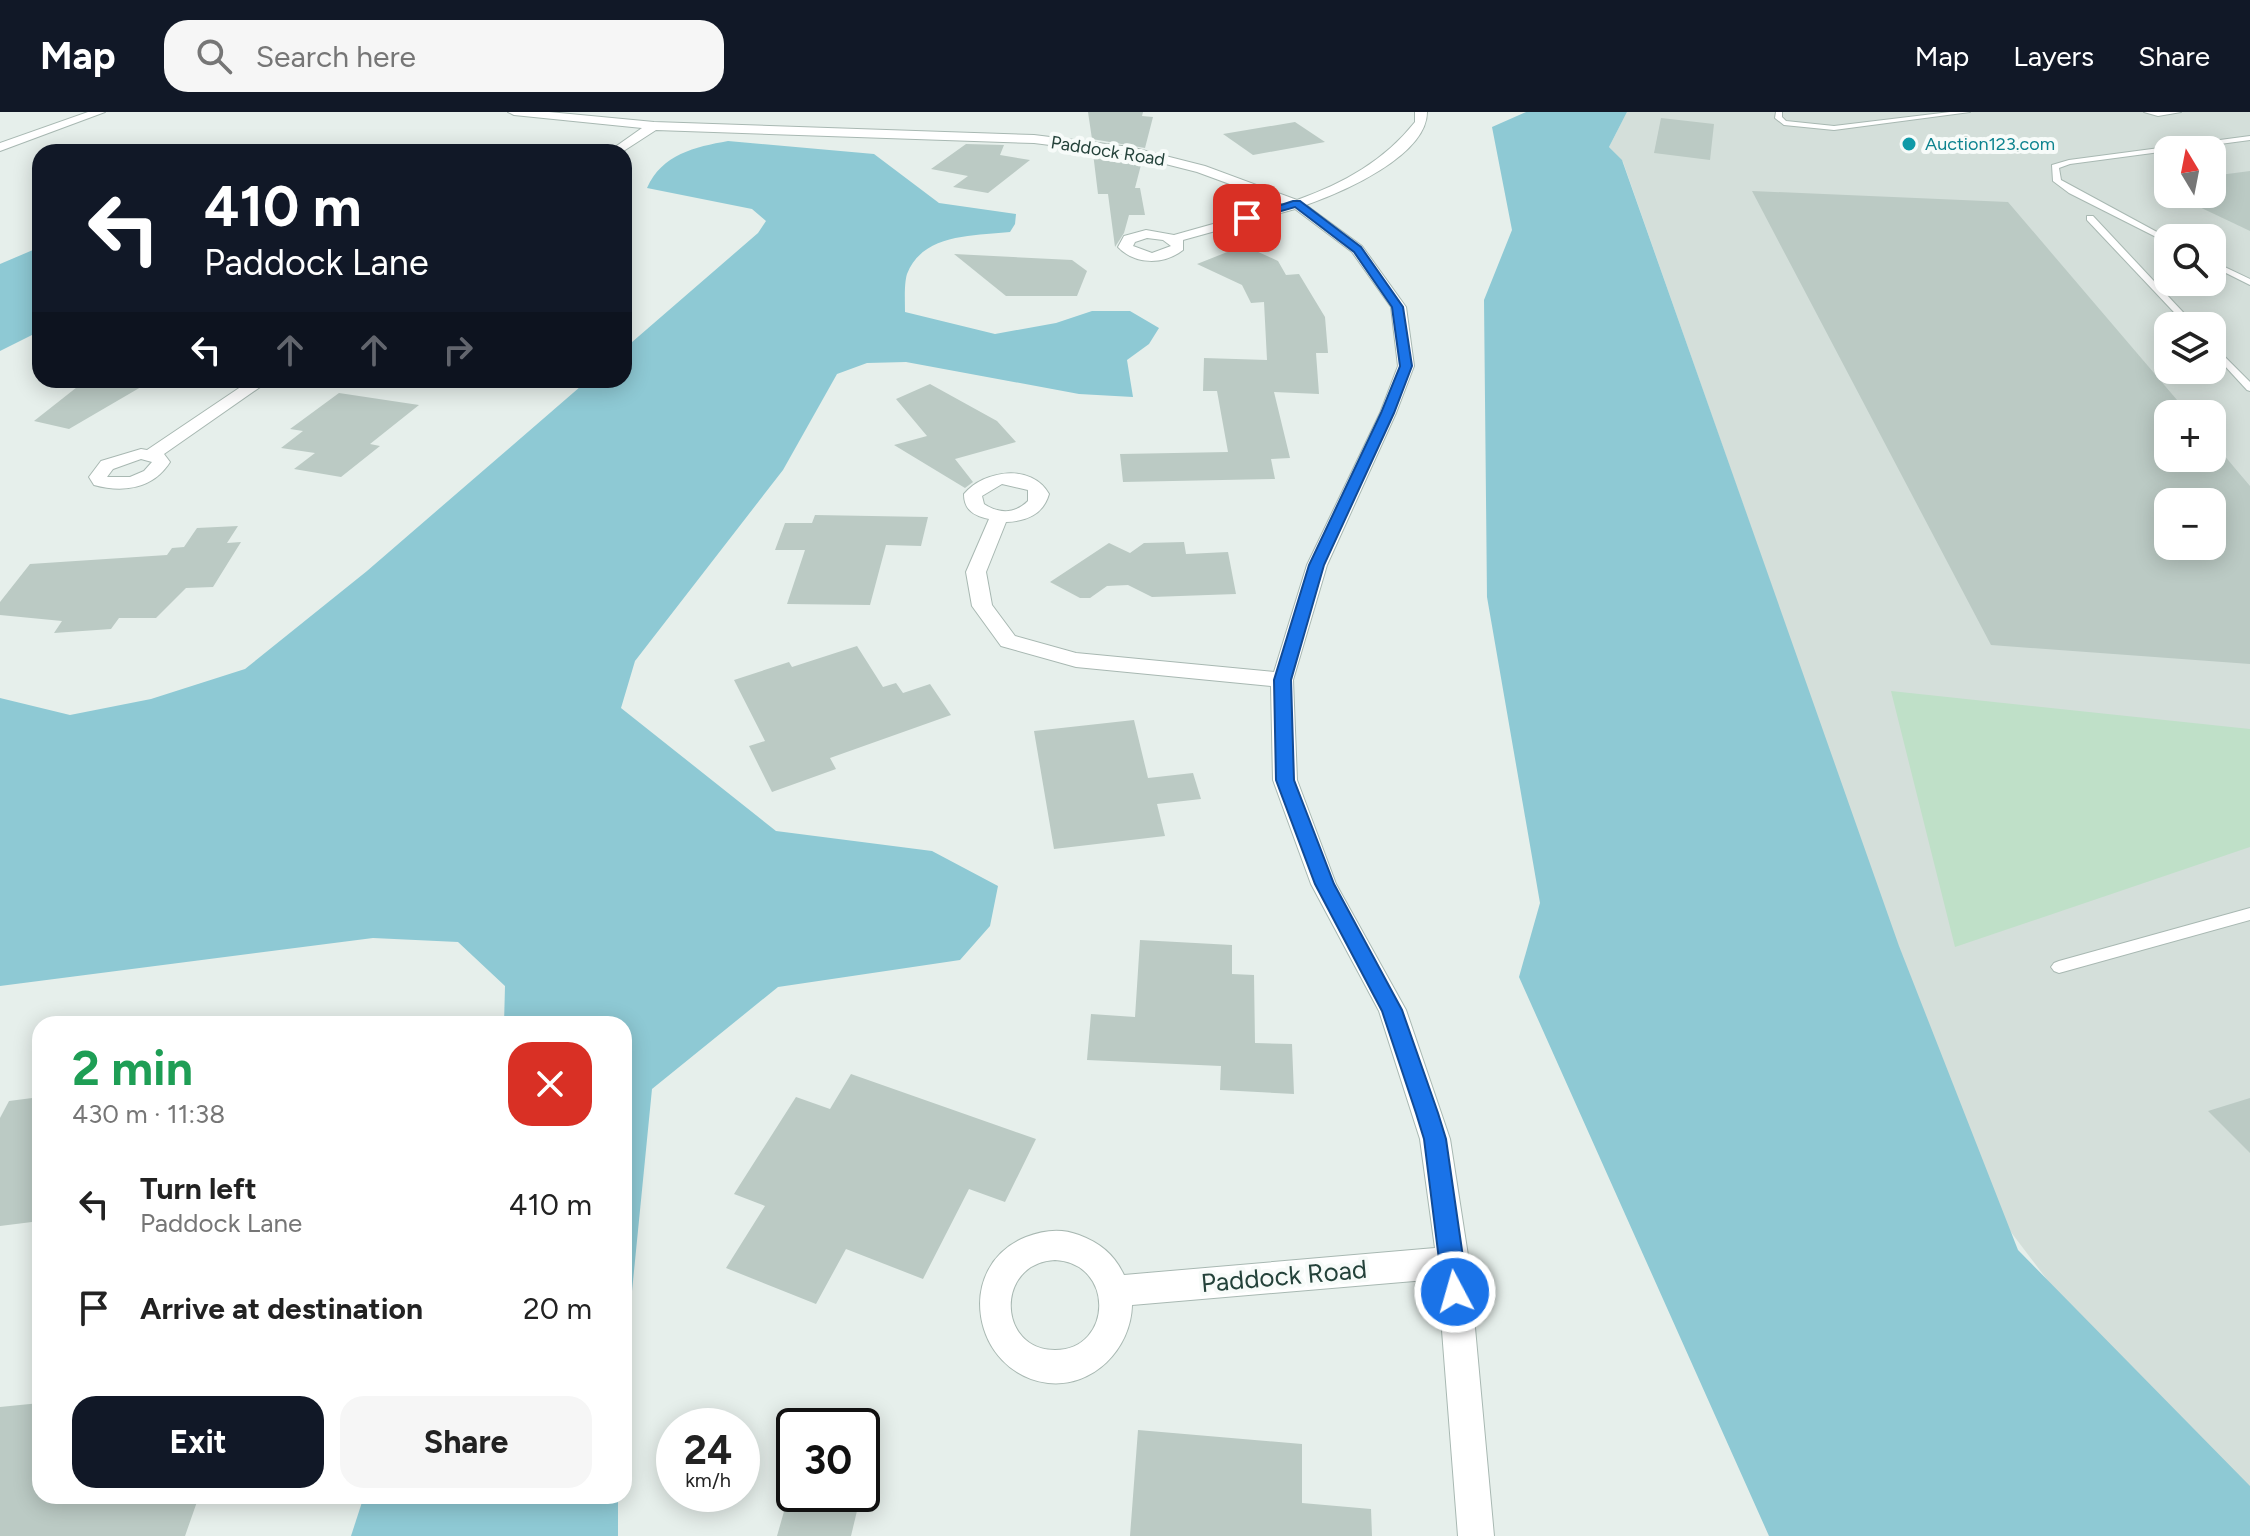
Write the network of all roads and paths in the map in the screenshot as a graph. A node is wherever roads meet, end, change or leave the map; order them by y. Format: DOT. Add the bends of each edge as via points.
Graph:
graph roads {
  1 [pos="99,112"];
  2 [pos="514,112"];
  3 [pos="1421,112"];
  4 [pos="1779,112"];
  5 [pos="1967,112"];
  6 [pos="2147,112"];
  7 [pos="2178,112"];
  8 [pos="654,126"];
  9 [pos="2250,138"];
  10 [pos="626,144"];
  11 [pos="0,147"];
  12 [pos="1296,204"];
  13 [pos="2090,218"];
  14 [pos="2154,234"];
  15 [pos="1173,239"];
  16 [pos="2226,270"];
  17 [pos="2250,282"];
  18 [pos="2179,312"];
  19 [pos="2226,362"];
  20 [pos="250,388"];
  21 [pos="2250,388"];
  22 [pos="152,455"];
  23 [pos="999,517"];
  24 [pos="1282,680"];
  25 [pos="2250,914"];
  26 [pos="2059,967"];
  27 [pos="1453,1262"];
  28 [pos="1115,1291"];
  29 [pos="1476,1536"];
  1 -- 11 [label="street"];
  2 -- 8 [label="street, Paddock Road"];
  3 -- 12 [label="street" via="1421,122 1390,159"];
  4 -- 5 [label="lane" via="1784,123 1834,128"];
  6 -- 7 [label="lane"];
  8 -- 10 [label="street"];
  8 -- 12 [label="street, Paddock Road" via="1019,138 1103,147 1201,169"];
  9 -- 14 [label="lane" via="2055,167 2057,181"];
  12 -- 15 [label="street"];
  12 -- 24 [label="street, Paddock Road" via="1357,249 1398,307 1406,366 1317,565"];
  13 -- 18 [label="lane"];
  16 -- 17 [label="lane"];
  19 -- 21 [label="lane"];
  20 -- 22 [label="street"];
  23 -- 24 [label="street" via="976,572 982,606 1008,641 1076,660"];
  24 -- 27 [label="street, Paddock Road" via="1285,780 1324,884 1392,1010 1435,1139"];
  25 -- 26 [label="lane"];
  27 -- 28 [label="street, Paddock Road"];
  27 -- 29 [label="street, Paddock Road"];
}
